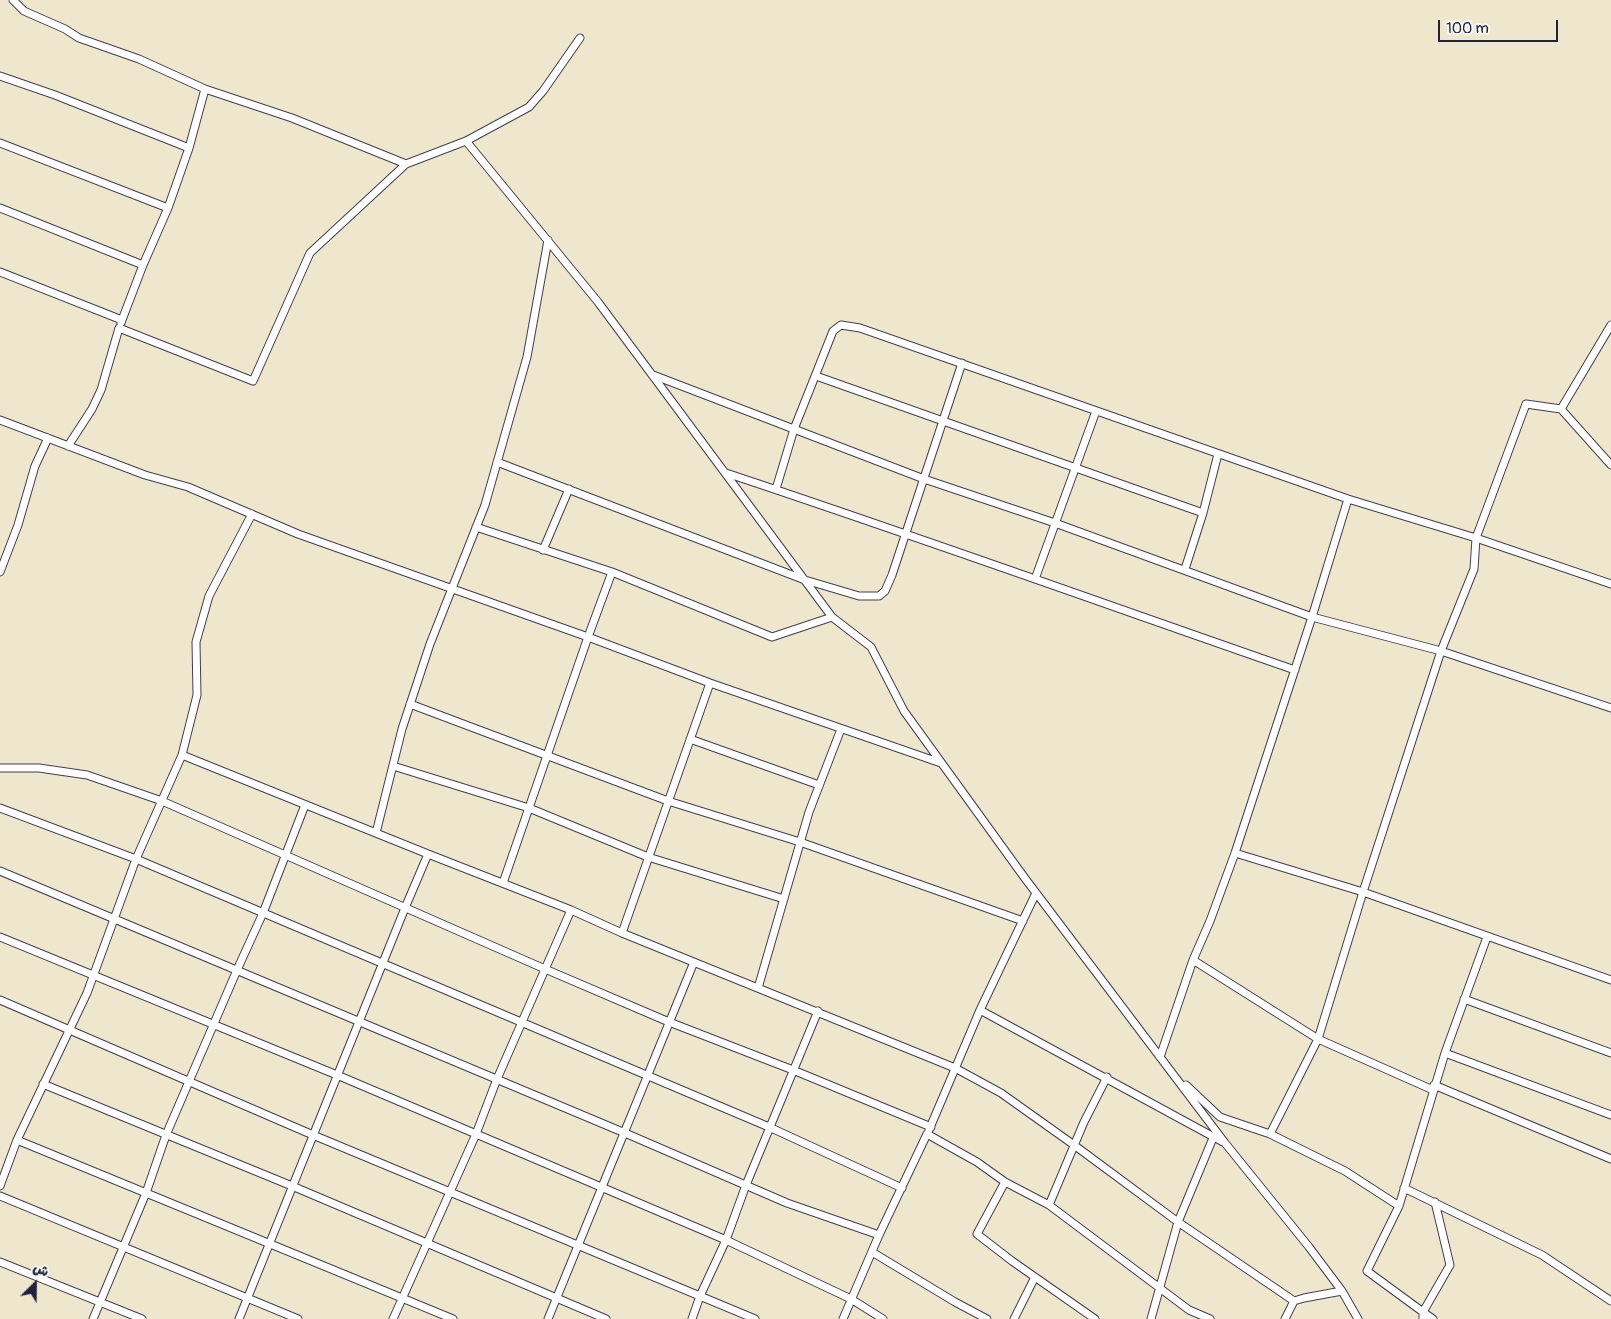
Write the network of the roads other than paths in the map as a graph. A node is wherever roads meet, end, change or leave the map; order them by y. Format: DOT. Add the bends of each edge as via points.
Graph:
graph roads {
  1 [pos="13,0"];
  2 [pos="580,38"];
  3 [pos="0,76"];
  4 [pos="205,89"];
  5 [pos="466,141"];
  6 [pos="0,144"];
  7 [pos="189,148"];
  8 [pos="406,164"];
  9 [pos="0,208"];
  10 [pos="168,208"];
  11 [pos="548,240"];
  12 [pos="143,264"];
  13 [pos="0,272"];
  14 [pos="122,320"];
  15 [pos="1611,325"];
  16 [pos="119,328"];
  17 [pos="962,362"];
  18 [pos="652,375"];
  19 [pos="816,376"];
  20 [pos="1561,409"];
  21 [pos="1096,410"];
  22 [pos="0,420"];
  23 [pos="943,421"];
  24 [pos="794,429"];
  25 [pos="48,438"];
  26 [pos="68,446"];
  27 [pos="1218,454"];
  28 [pos="497,462"];
  29 [pos="1611,465"];
  30 [pos="1076,468"];
  31 [pos="725,472"];
  32 [pos="924,479"];
  33 [pos="776,489"];
  34 [pos="568,490"];
  35 [pos="1348,499"];
  36 [pos="1203,513"];
  37 [pos="252,514"];
  38 [pos="1055,523"];
  39 [pos="476,527"];
  40 [pos="906,533"];
  41 [pos="1476,538"];
  42 [pos="543,550"];
  43 [pos="1185,570"];
  44 [pos="0,572"];
  45 [pos="612,572"];
  46 [pos="805,580"];
  47 [pos="1035,580"];
  48 [pos="1611,584"];
  49 [pos="452,588"];
  50 [pos="1312,616"];
  51 [pos="832,617"];
  52 [pos="588,637"];
  53 [pos="1441,651"];
  54 [pos="1295,670"];
  55 [pos="710,683"];
  56 [pos="410,704"];
  57 [pos="1611,708"];
  58 [pos="841,729"];
  59 [pos="690,739"];
  60 [pos="182,755"];
  61 [pos="547,755"];
  62 [pos="942,764"];
  63 [pos="393,766"];
  64 [pos="0,768"];
  65 [pos="819,785"];
  66 [pos="162,801"];
  67 [pos="668,801"];
  68 [pos="305,804"];
  69 [pos="0,808"];
  70 [pos="528,808"];
  71 [pos="376,833"];
  72 [pos="800,842"];
  73 [pos="428,854"];
  74 [pos="1235,854"];
  75 [pos="285,855"];
  76 [pos="648,856"];
  77 [pos="136,859"];
  78 [pos="0,871"];
  79 [pos="503,883"];
  80 [pos="1363,892"];
  81 [pos="1036,893"];
  82 [pos="784,899"];
  83 [pos="405,908"];
  84 [pos="571,910"];
  85 [pos="263,913"];
  86 [pos="114,919"];
  87 [pos="1022,921"];
  88 [pos="622,933"];
  89 [pos="1487,936"];
  90 [pos="0,938"];
  91 [pos="1193,960"];
  92 [pos="694,962"];
  93 [pos="382,964"];
  94 [pos="545,969"];
  95 [pos="237,970"];
  96 [pos="94,975"];
  97 [pos="1611,980"];
  98 [pos="758,988"];
  99 [pos="1464,999"];
  100 [pos="0,1000"];
  101 [pos="980,1010"];
  102 [pos="818,1011"];
  103 [pos="359,1021"];
  104 [pos="669,1022"];
  105 [pos="521,1023"];
  106 [pos="214,1024"];
  107 [pos="69,1030"];
  108 [pos="1318,1039"];
  109 [pos="1611,1052"];
  110 [pos="1445,1053"];
  111 [pos="1160,1057"];
  112 [pos="955,1068"];
  113 [pos="793,1070"];
  114 [pos="1173,1074"];
  115 [pos="337,1076"];
  116 [pos="648,1077"];
  117 [pos="1107,1078"];
  118 [pos="497,1079"];
  119 [pos="189,1081"];
  120 [pos="43,1084"];
  121 [pos="1434,1088"];
  122 [pos="1611,1115"];
  123 [pos="769,1127"];
  124 [pos="931,1127"];
  125 [pos="625,1133"];
  126 [pos="476,1134"];
  127 [pos="927,1134"];
  128 [pos="1270,1134"];
  129 [pos="166,1135"];
  130 [pos="313,1135"];
  131 [pos="1214,1138"];
  132 [pos="17,1140"];
  133 [pos="1225,1143"];
  134 [pos="1074,1145"];
  135 [pos="1611,1159"];
  136 [pos="1006,1182"];
  137 [pos="746,1185"];
  138 [pos="0,1186"];
  139 [pos="292,1186"];
  140 [pos="602,1188"];
  141 [pos="902,1188"];
  142 [pos="1404,1188"];
  143 [pos="451,1192"];
  144 [pos="146,1193"];
  145 [pos="0,1196"];
  146 [pos="1434,1202"];
  147 [pos="1049,1205"];
  148 [pos="1399,1206"];
  149 [pos="1178,1222"];
  150 [pos="879,1235"];
  151 [pos="726,1240"];
  152 [pos="269,1243"];
  153 [pos="426,1243"];
  154 [pos="578,1244"];
  155 [pos="123,1247"];
  156 [pos="872,1252"];
  157 [pos="0,1262"];
  158 [pos="1035,1277"];
  159 [pos="1160,1288"];
  160 [pos="1342,1292"];
  161 [pos="700,1296"];
  162 [pos="248,1297"];
  163 [pos="403,1298"];
  164 [pos="556,1298"];
  165 [pos="851,1299"];
  166 [pos="1611,1301"];
  167 [pos="99,1302"];
  168 [pos="1294,1302"];
  169 [pos="1423,1315"];
  170 [pos="93,1319"];
  171 [pos="142,1319"];
  172 [pos="238,1319"];
  173 [pos="298,1319"];
  174 [pos="393,1319"];
  175 [pos="453,1319"];
  176 [pos="548,1319"];
  177 [pos="606,1319"];
  178 [pos="692,1319"];
  179 [pos="755,1319"];
  180 [pos="843,1319"];
  181 [pos="883,1319"];
  182 [pos="987,1319"];
  183 [pos="1014,1319"];
  184 [pos="1095,1319"];
  185 [pos="1151,1319"];
  186 [pos="1210,1319"];
  187 [pos="1284,1319"];
  188 [pos="1358,1319"];
  189 [pos="1433,1319"];
  1 -- 4 [label="street" via="24,11 79,38 139,59"];
  2 -- 5 [label="street" via="544,91 529,107"];
  3 -- 7 [label="street"];
  4 -- 7 [label="street"];
  4 -- 8 [label="street" via="292,118"];
  5 -- 8 [label="street"];
  5 -- 11 [label="street"];
  6 -- 10 [label="street"];
  7 -- 10 [label="street"];
  8 -- 16 [label="street" via="310,253 253,380"];
  9 -- 12 [label="street"];
  10 -- 12 [label="street"];
  11 -- 18 [label="street"];
  11 -- 28 [label="street" via="528,358"];
  12 -- 14 [label="street"];
  13 -- 14 [label="street"];
  14 -- 16 [label="street"];
  15 -- 20 [label="street"];
  16 -- 26 [label="street" via="101,390"];
  17 -- 19 [label="street" via="860,328 841,325 832,331"];
  17 -- 21 [label="street"];
  17 -- 23 [label="street"];
  18 -- 24 [label="street"];
  18 -- 31 [label="street"];
  19 -- 23 [label="street"];
  19 -- 24 [label="street"];
  20 -- 29 [label="street"];
  20 -- 41 [label="street" via="1526,404"];
  21 -- 27 [label="street"];
  21 -- 30 [label="street"];
  22 -- 25 [label="street"];
  23 -- 30 [label="street"];
  23 -- 32 [label="street"];
  24 -- 32 [label="street"];
  24 -- 33 [label="street"];
  25 -- 26 [label="street"];
  25 -- 44 [label="street" via="32,474 18,525"];
  26 -- 37 [label="street" via="188,487"];
  27 -- 35 [label="street"];
  27 -- 36 [label="street"];
  28 -- 34 [label="street"];
  28 -- 39 [label="street"];
  30 -- 36 [label="street"];
  30 -- 38 [label="street"];
  31 -- 33 [label="street"];
  31 -- 46 [label="street"];
  32 -- 38 [label="street"];
  32 -- 40 [label="street"];
  33 -- 40 [label="street"];
  34 -- 42 [label="street"];
  34 -- 46 [label="street"];
  35 -- 41 [label="street"];
  35 -- 50 [label="street"];
  36 -- 43 [label="street"];
  37 -- 49 [label="street" via="298,534"];
  37 -- 60 [label="street" via="209,596 196,642 197,695"];
  38 -- 43 [label="street"];
  38 -- 47 [label="street"];
  39 -- 42 [label="street"];
  39 -- 49 [label="street"];
  40 -- 46 [label="street" via="892,575 879,596 859,596"];
  40 -- 47 [label="street"];
  41 -- 48 [label="street"];
  41 -- 53 [label="street" via="1474,569"];
  42 -- 45 [label="street"];
  43 -- 50 [label="street"];
  45 -- 51 [label="street" via="772,637"];
  45 -- 52 [label="street"];
  46 -- 51 [label="street"];
  47 -- 54 [label="street"];
  49 -- 52 [label="street"];
  49 -- 56 [label="street"];
  50 -- 53 [label="street"];
  50 -- 54 [label="street"];
  51 -- 62 [label="street" via="871,647 904,711"];
  52 -- 55 [label="street"];
  52 -- 61 [label="street"];
  53 -- 57 [label="street"];
  53 -- 80 [label="street"];
  54 -- 74 [label="street"];
  55 -- 58 [label="street"];
  55 -- 59 [label="street"];
  56 -- 61 [label="street"];
  56 -- 63 [label="street"];
  58 -- 62 [label="street"];
  58 -- 65 [label="street"];
  59 -- 65 [label="street"];
  59 -- 67 [label="street"];
  60 -- 66 [label="street"];
  60 -- 68 [label="street"];
  61 -- 67 [label="street"];
  61 -- 70 [label="street"];
  62 -- 81 [label="street"];
  63 -- 70 [label="street"];
  63 -- 71 [label="street"];
  64 -- 66 [label="street" via="39,768 87,775"];
  65 -- 72 [label="street"];
  66 -- 75 [label="street"];
  66 -- 77 [label="street"];
  67 -- 72 [label="street"];
  67 -- 76 [label="street"];
  68 -- 71 [label="street"];
  68 -- 75 [label="street"];
  69 -- 77 [label="street"];
  70 -- 76 [label="street"];
  70 -- 79 [label="street"];
  71 -- 73 [label="street"];
  72 -- 82 [label="street"];
  72 -- 87 [label="street"];
  73 -- 79 [label="street"];
  73 -- 83 [label="street"];
  74 -- 80 [label="street"];
  74 -- 91 [label="street"];
  75 -- 83 [label="street"];
  75 -- 85 [label="street"];
  76 -- 82 [label="street"];
  76 -- 88 [label="street"];
  77 -- 85 [label="street"];
  77 -- 86 [label="street"];
  78 -- 86 [label="street"];
  79 -- 84 [label="street"];
  80 -- 89 [label="street"];
  80 -- 108 [label="street"];
  81 -- 87 [label="street"];
  81 -- 111 [label="street"];
  82 -- 98 [label="street"];
  83 -- 93 [label="street"];
  83 -- 94 [label="street"];
  84 -- 88 [label="street"];
  84 -- 94 [label="street"];
  85 -- 93 [label="street"];
  85 -- 95 [label="street"];
  86 -- 95 [label="street"];
  86 -- 96 [label="street"];
  87 -- 101 [label="street"];
  88 -- 92 [label="street"];
  89 -- 97 [label="street"];
  89 -- 99 [label="street"];
  90 -- 96 [label="street"];
  91 -- 108 [label="street"];
  91 -- 111 [label="street"];
  92 -- 98 [label="street"];
  92 -- 104 [label="street"];
  93 -- 103 [label="street"];
  93 -- 105 [label="street"];
  94 -- 104 [label="street"];
  94 -- 105 [label="street"];
  95 -- 103 [label="street"];
  95 -- 106 [label="street"];
  96 -- 106 [label="street"];
  96 -- 107 [label="street"];
  98 -- 102 [label="street"];
  99 -- 109 [label="street"];
  99 -- 110 [label="street"];
  100 -- 107 [label="street"];
  101 -- 112 [label="street"];
  101 -- 117 [label="street"];
  102 -- 112 [label="street"];
  102 -- 113 [label="street"];
  103 -- 115 [label="street"];
  103 -- 118 [label="street"];
  104 -- 113 [label="street"];
  104 -- 116 [label="street"];
  105 -- 116 [label="street"];
  105 -- 118 [label="street"];
  106 -- 115 [label="street"];
  106 -- 119 [label="street"];
  107 -- 119 [label="street"];
  107 -- 120 [label="street"];
  108 -- 121 [label="street"];
  108 -- 128 [label="street"];
  110 -- 121 [label="street"];
  110 -- 122 [label="street"];
  111 -- 114 [label="street"];
  112 -- 124 [label="street"];
  112 -- 134 [label="street" via="1001,1093"];
  113 -- 123 [label="street"];
  113 -- 124 [label="street"];
  114 -- 128 [label="street" via="1220,1116"];
  114 -- 133 [label="street"];
  115 -- 126 [label="street"];
  115 -- 130 [label="street"];
  116 -- 123 [label="street"];
  116 -- 125 [label="street"];
  117 -- 131 [label="street"];
  117 -- 134 [label="street"];
  118 -- 125 [label="street"];
  118 -- 126 [label="street"];
  119 -- 129 [label="street"];
  119 -- 130 [label="street"];
  120 -- 129 [label="street"];
  120 -- 132 [label="street"];
  121 -- 135 [label="street"];
  121 -- 142 [label="street"];
  123 -- 137 [label="street"];
  123 -- 141 [label="street"];
  124 -- 127 [label="street"];
  125 -- 137 [label="street"];
  125 -- 140 [label="street"];
  126 -- 140 [label="street"];
  126 -- 143 [label="street"];
  127 -- 136 [label="street"];
  127 -- 141 [label="street"];
  128 -- 148 [label="street" via="1346,1171"];
  129 -- 139 [label="street"];
  129 -- 144 [label="street"];
  130 -- 139 [label="street"];
  130 -- 143 [label="street"];
  131 -- 133 [label="street"];
  131 -- 149 [label="street"];
  132 -- 138 [label="street"];
  132 -- 144 [label="street"];
  133 -- 160 [label="street"];
  134 -- 147 [label="street"];
  134 -- 149 [label="street"];
  136 -- 147 [label="street"];
  136 -- 158 [label="street" via="977,1234"];
  137 -- 150 [label="street"];
  137 -- 151 [label="street"];
  139 -- 152 [label="street"];
  139 -- 153 [label="street"];
  140 -- 151 [label="street"];
  140 -- 154 [label="street"];
  141 -- 150 [label="street"];
  142 -- 146 [label="street"];
  142 -- 148 [label="street"];
  143 -- 153 [label="street"];
  143 -- 154 [label="street"];
  144 -- 152 [label="street"];
  144 -- 155 [label="street"];
  145 -- 155 [label="street"];
  146 -- 166 [label="street" via="1542,1255"];
  146 -- 169 [label="street" via="1450,1265"];
  147 -- 159 [label="street"];
  148 -- 169 [label="street" via="1367,1271"];
  149 -- 159 [label="street"];
  149 -- 168 [label="street"];
  150 -- 156 [label="street"];
  151 -- 161 [label="street"];
  151 -- 165 [label="street"];
  152 -- 162 [label="street"];
  152 -- 163 [label="street"];
  153 -- 163 [label="street"];
  153 -- 164 [label="street"];
  154 -- 161 [label="street"];
  154 -- 164 [label="street"];
  155 -- 162 [label="street"];
  155 -- 167 [label="street"];
  156 -- 165 [label="street"];
  156 -- 182 [label="street"];
  157 -- 167 [label="street"];
  158 -- 183 [label="street"];
  158 -- 184 [label="street"];
  159 -- 185 [label="street"];
  159 -- 186 [label="street" via="1189,1310"];
  160 -- 168 [label="street"];
  160 -- 188 [label="street"];
  161 -- 178 [label="street"];
  161 -- 179 [label="street"];
  162 -- 172 [label="street"];
  162 -- 173 [label="street"];
  163 -- 174 [label="street"];
  163 -- 175 [label="street"];
  164 -- 176 [label="street"];
  164 -- 177 [label="street"];
  165 -- 180 [label="street"];
  165 -- 181 [label="street"];
  167 -- 170 [label="street"];
  167 -- 171 [label="street"];
  168 -- 187 [label="street"];
  169 -- 189 [label="street"];
}
